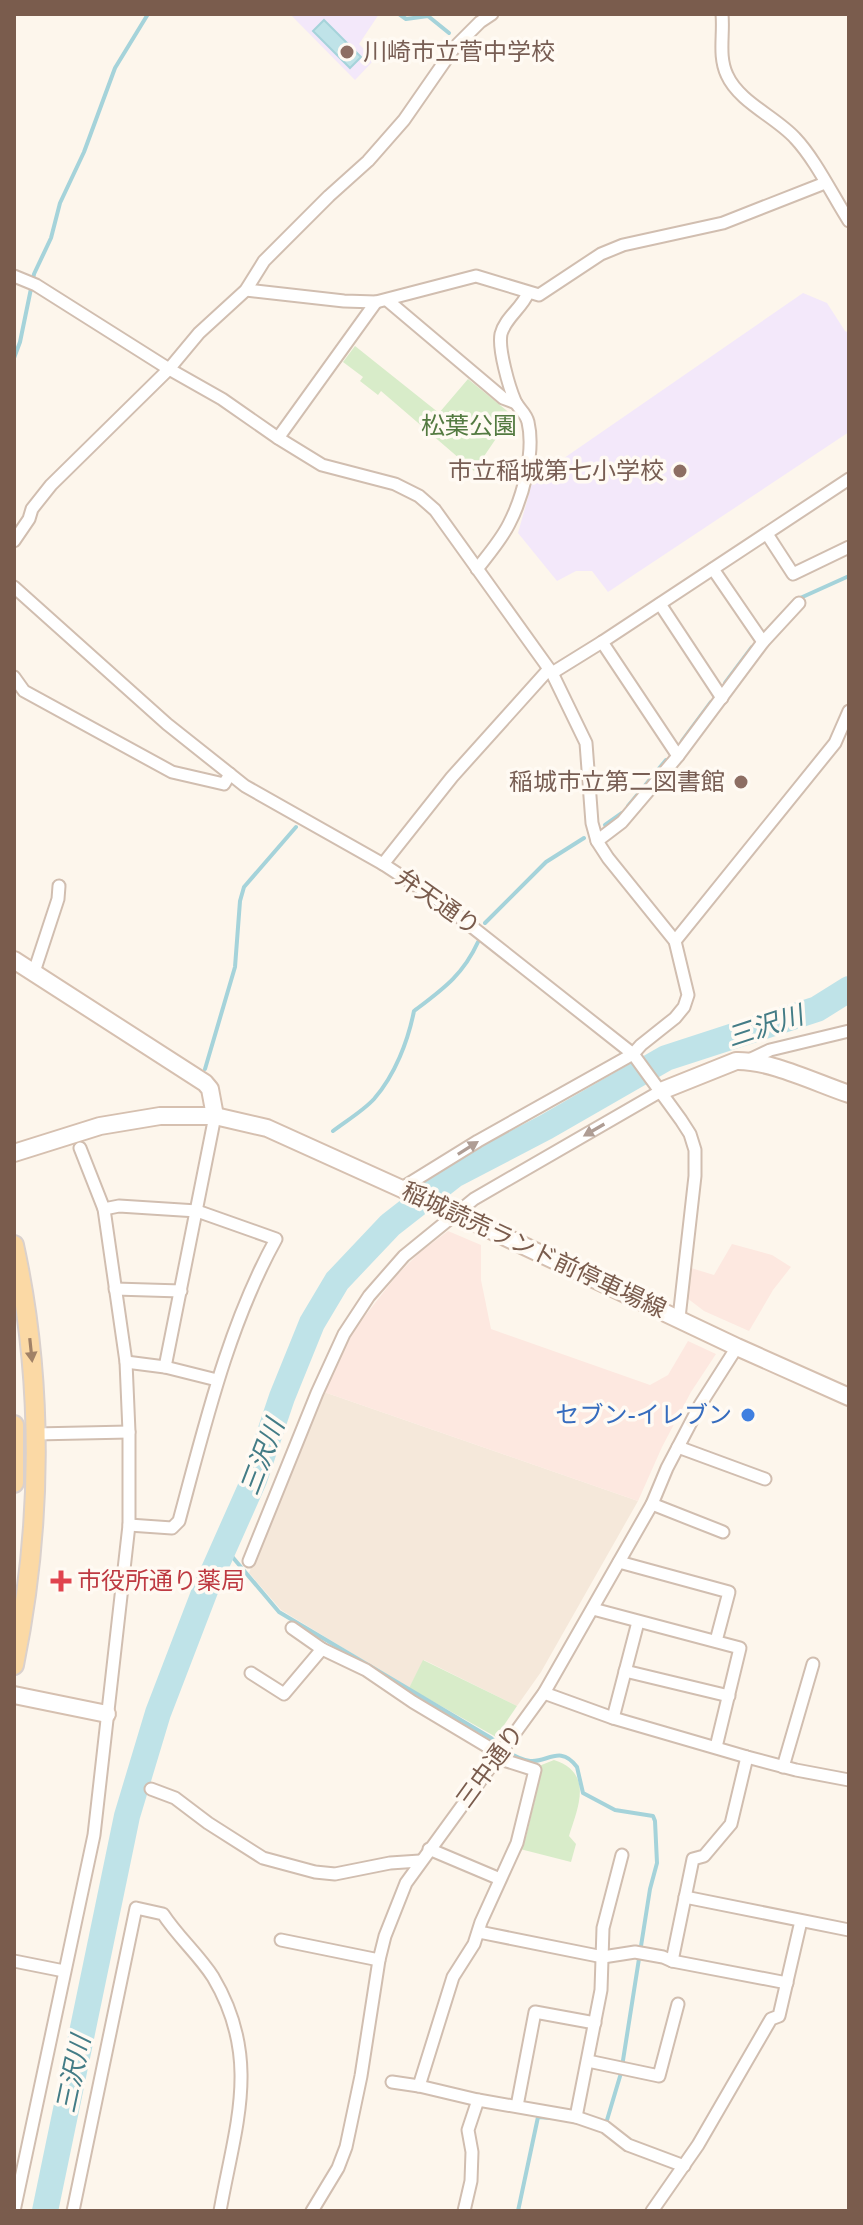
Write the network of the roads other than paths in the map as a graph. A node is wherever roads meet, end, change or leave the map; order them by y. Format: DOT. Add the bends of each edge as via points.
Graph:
graph roads {
  1 [pos="492,14"];
  2 [pos="722,14"];
  3 [pos="825,183"];
  4 [pos="849,221"];
  5 [pos="14,276"];
  6 [pos="246,290"];
  7 [pos="528,293"];
  8 [pos="382,301"];
  9 [pos="169,369"];
  10 [pos="516,403"];
  11 [pos="278,438"];
  12 [pos="849,479"];
  13 [pos="767,534"];
  14 [pos="14,541"];
  15 [pos="849,547"];
  16 [pos="477,569"];
  17 [pos="713,569"];
  18 [pos="14,587"];
  19 [pos="799,603"];
  20 [pos="660,604"];
  21 [pos="602,642"];
  22 [pos="763,642"];
  23 [pos="550,671"];
  24 [pos="14,677"];
  25 [pos="722,698"];
  26 [pos="849,711"];
  27 [pos="678,756"];
  28 [pos="230,774"];
  29 [pos="597,841"];
  30 [pos="383,864"];
  31 [pos="59,886"];
  32 [pos="675,941"];
  33 [pos="14,960"];
  34 [pos="34,972"];
  35 [pos="849,1031"];
  36 [pos="633,1054"];
  37 [pos="748,1061"];
  38 [pos="661,1091"];
  39 [pos="849,1094"];
  40 [pos="215,1116"];
  41 [pos="80,1148"];
  42 [pos="14,1153"];
  43 [pos="404,1190"];
  44 [pos="104,1209"];
  45 [pos="197,1211"];
  46 [pos="450,1211"];
  47 [pos="14,1245"];
  48 [pos="115,1289"];
  49 [pos="181,1291"];
  50 [pos="679,1318"];
  51 [pos="737,1347"];
  52 [pos="126,1362"];
  53 [pos="165,1367"];
  54 [pos="217,1380"];
  55 [pos="849,1397"];
  56 [pos="14,1425"];
  57 [pos="129,1432"];
  58 [pos="35,1434"];
  59 [pos="14,1435"];
  60 [pos="678,1447"];
  61 [pos="765,1479"];
  62 [pos="14,1483"];
  63 [pos="652,1504"];
  64 [pos="129,1525"];
  65 [pos="723,1532"];
  66 [pos="249,1561"];
  67 [pos="619,1562"];
  68 [pos="593,1609"];
  69 [pos="638,1622"];
  70 [pos="292,1628"];
  71 [pos="716,1641"];
  72 [pos="322,1649"];
  73 [pos="813,1664"];
  74 [pos="14,1665"];
  75 [pos="625,1671"];
  76 [pos="251,1673"];
  77 [pos="544,1693"];
  78 [pos="14,1695"];
  79 [pos="729,1696"];
  80 [pos="107,1714"];
  81 [pos="613,1718"];
  82 [pos="716,1747"];
  83 [pos="499,1755"];
  84 [pos="747,1757"];
  85 [pos="783,1767"];
  86 [pos="849,1780"];
  87 [pos="151,1789"];
  88 [pos="429,1849"];
  89 [pos="622,1855"];
  90 [pos="420,1861"];
  91 [pos="500,1879"];
  92 [pos="685,1897"];
  93 [pos="801,1921"];
  94 [pos="849,1930"];
  95 [pos="479,1932"];
  96 [pos="281,1940"];
  97 [pos="603,1957"];
  98 [pos="379,1960"];
  99 [pos="14,1961"];
  100 [pos="672,1961"];
  101 [pos="64,1971"];
  102 [pos="787,1983"];
  103 [pos="678,2004"];
  104 [pos="595,2023"];
  105 [pos="588,2061"];
  106 [pos="392,2082"];
  107 [pos="419,2086"];
  108 [pos="478,2100"];
  109 [pos="517,2106"];
  110 [pos="576,2117"];
  111 [pos="684,2166"];
  112 [pos="14,2211"];
  113 [pos="73,2211"];
  114 [pos="220,2211"];
  115 [pos="312,2211"];
  116 [pos="464,2211"];
  117 [pos="652,2211"];
  1 -- 6 [label="street" via="454,48 368,161 264,261"];
  2 -- 3 [label="street" via="722,62 732,85 787,129"];
  3 -- 4 [label="street"];
  3 -- 7 [label="street" via="723,223 623,245 539,295"];
  5 -- 9 [label="street"];
  6 -- 8 [label="street"];
  6 -- 9 [label="street"];
  7 -- 8 [label="street" via="476,276"];
  7 -- 10 [label="street" via="501,334"];
  8 -- 10 [label="street"];
  8 -- 11 [label="street"];
  9 -- 11 [label="street"];
  9 -- 14 [label="street" via="51,485"];
  10 -- 16 [label="street" via="528,422 528,469 509,524"];
  11 -- 16 [label="street" via="322,465 395,484 419,496"];
  12 -- 13 [label="street"];
  13 -- 15 [label="street" via="793,574"];
  13 -- 17 [label="street"];
  16 -- 23 [label="street"];
  17 -- 20 [label="street"];
  17 -- 22 [label="street"];
  18 -- 28 [label="street, 弁天通り"];
  19 -- 22 [label="street"];
  20 -- 21 [label="street"];
  20 -- 25 [label="street"];
  21 -- 23 [label="street"];
  21 -- 27 [label="street"];
  22 -- 25 [label="street"];
  23 -- 29 [label="street" via="586,743"];
  23 -- 30 [label="street" via="452,777"];
  24 -- 28 [label="street" via="24,691 172,772 224,784"];
  25 -- 27 [label="street"];
  26 -- 32 [label="street" via="835,743"];
  27 -- 29 [label="street" via="622,822"];
  28 -- 30 [label="street, 弁天通り"];
  29 -- 32 [label="street"];
  30 -- 36 [label="street, 弁天通り" via="438,900"];
  31 -- 34 [label="street"];
  32 -- 36 [label="street" via="688,995 684,1007"];
  33 -- 34 [label="main road"];
  34 -- 40 [label="main road" via="205,1083"];
  35 -- 37 [label="street" via="770,1050"];
  36 -- 38 [label="street, 弁天通り"];
  43 -- 36 [label="street, one-way" via="478,1141"];
  37 -- 38 [label="main road"];
  37 -- 39 [label="main road"];
  38 -- 46 [label="street, one-way"];
  38 -- 50 [label="street, 弁天通り" via="695,1150"];
  40 -- 42 [label="main road, 稲城読売ランド前停車場線" via="129,1120"];
  40 -- 43 [label="main road, 稲城読売ランド前停車場線" via="267,1128"];
  40 -- 45 [label="street"];
  41 -- 44 [label="street"];
  43 -- 46 [label="main road, 稲城読売ランド前停車場線"];
  44 -- 45 [label="street"];
  44 -- 48 [label="street"];
  45 -- 49 [label="street"];
  45 -- 54 [label="street" via="276,1239 256,1276"];
  46 -- 50 [label="main road, 稲城読売ランド前停車場線"];
  46 -- 66 [label="street" via="369,1296 344,1334"];
  47 -- 58 [label="main road, one-way" via="31,1352"];
  48 -- 49 [label="street"];
  48 -- 52 [label="street"];
  49 -- 53 [label="street"];
  50 -- 51 [label="main road, 稲城読売ランド前停車場線"];
  51 -- 55 [label="main road, 稲城読売ランド前停車場線"];
  51 -- 60 [label="street, 三中通り"];
  52 -- 53 [label="street"];
  52 -- 57 [label="street"];
  53 -- 54 [label="street"];
  54 -- 64 [label="street" via="179,1521 172,1528"];
  56 -- 59 [label="main road"];
  57 -- 58 [label="street"];
  57 -- 64 [label="street"];
  58 -- 74 [label="main road" via="32,1542"];
  59 -- 62 [label="main road"];
  60 -- 61 [label="street"];
  60 -- 63 [label="street, 三中通り"];
  63 -- 65 [label="street"];
  63 -- 67 [label="street, 三中通り"];
  64 -- 80 [label="street"];
  67 -- 68 [label="street, 三中通り"];
  67 -- 71 [label="street" via="729,1592"];
  68 -- 69 [label="street"];
  68 -- 77 [label="street, 三中通り"];
  69 -- 71 [label="street"];
  69 -- 75 [label="street"];
  70 -- 72 [label="street"];
  71 -- 79 [label="street" via="740,1648"];
  72 -- 76 [label="street" via="284,1694"];
  72 -- 83 [label="street" via="366,1670"];
  73 -- 85 [label="street"];
  75 -- 79 [label="street"];
  75 -- 81 [label="street"];
  77 -- 81 [label="street"];
  77 -- 83 [label="street, 三中通り"];
  78 -- 80 [label="main road"];
  79 -- 82 [label="street"];
  80 -- 101 [label="street" via="94,1835"];
  81 -- 82 [label="street"];
  82 -- 84 [label="street"];
  83 -- 88 [label="street, 三中通り"];
  83 -- 91 [label="street" via="535,1770 517,1843"];
  84 -- 85 [label="street"];
  84 -- 92 [label="street" via="731,1824 704,1856 693,1859"];
  85 -- 86 [label="street"];
  87 -- 90 [label="street" via="175,1798 263,1858 315,1872 335,1874"];
  88 -- 90 [label="street, 三中通り"];
  88 -- 91 [label="street"];
  89 -- 97 [label="street" via="603,1928"];
  90 -- 98 [label="street, 三中通り" via="406,1883"];
  91 -- 95 [label="street"];
  92 -- 93 [label="street"];
  92 -- 100 [label="street"];
  93 -- 94 [label="street"];
  93 -- 102 [label="street"];
  95 -- 97 [label="street"];
  95 -- 107 [label="street" via="453,1977"];
  96 -- 98 [label="street"];
  97 -- 100 [label="street" via="635,1952"];
  97 -- 104 [label="street"];
  98 -- 115 [label="street, 三中通り" via="346,2147"];
  99 -- 101 [label="street"];
  100 -- 102 [label="street"];
  101 -- 112 [label="street"];
  102 -- 111 [label="street" via="779,2016 771,2019"];
  103 -- 105 [label="street" via="659,2076"];
  104 -- 105 [label="street"];
  104 -- 109 [label="street" via="535,2012"];
  105 -- 110 [label="street"];
  106 -- 107 [label="street"];
  107 -- 108 [label="street"];
  108 -- 109 [label="street"];
  108 -- 116 [label="street" via="468,2130 471,2181"];
  109 -- 110 [label="street"];
  110 -- 111 [label="street" via="605,2127 628,2145"];
  111 -- 117 [label="street"];
  113 -- 114 [label="street" via="136,1908 163,1914 212,1976 234,2021 242,2067 240,2111"];
}
